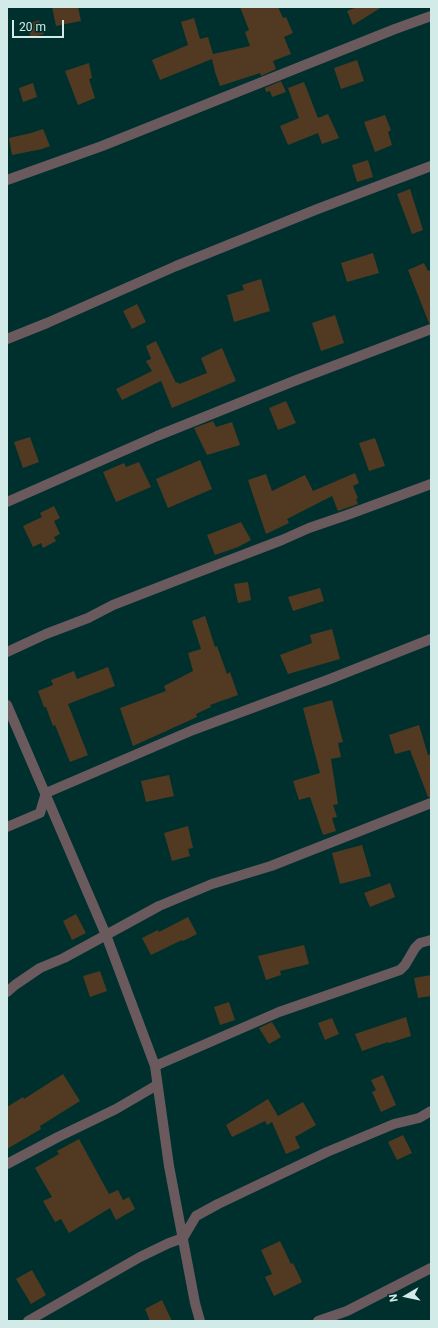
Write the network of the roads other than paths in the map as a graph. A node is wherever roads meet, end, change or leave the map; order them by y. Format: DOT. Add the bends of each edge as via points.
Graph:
graph roads {
  1 [pos="431,16"];
  2 [pos="431,166"];
  3 [pos="7,180"];
  4 [pos="431,329"];
  5 [pos="7,339"];
  6 [pos="431,484"];
  7 [pos="7,502"];
  8 [pos="431,639"];
  9 [pos="7,652"];
  10 [pos="7,705"];
  11 [pos="46,793"];
  12 [pos="431,803"];
  13 [pos="7,827"];
  14 [pos="106,935"];
  15 [pos="431,940"];
  16 [pos="7,992"];
  17 [pos="155,1066"];
  18 [pos="157,1085"];
  19 [pos="431,1111"];
  20 [pos="7,1164"];
  21 [pos="182,1238"];
  22 [pos="431,1268"];
  23 [pos="28,1321"];
  24 [pos="200,1321"];
  25 [pos="318,1321"];
  1 -- 3 [label="street" via="102,146"];
  2 -- 5 [label="street" via="176,266"];
  4 -- 7 [label="street" via="157,436"];
  6 -- 9 [label="street" via="309,528 180,579"];
  8 -- 11 [label="street" via="193,730"];
  10 -- 11 [label="street"];
  11 -- 13 [label="street" via="40,813"];
  11 -- 14 [label="street"];
  12 -- 14 [label="street" via="271,866 212,884 159,906"];
  14 -- 16 [label="street" via="40,968"];
  14 -- 17 [label="street"];
  15 -- 17 [label="street" via="415,948 400,970 279,1012"];
  17 -- 18 [label="street"];
  18 -- 20 [label="street" via="116,1109"];
  18 -- 21 [label="street"];
  19 -- 21 [label="street" via="419,1118 394,1124 327,1152 218,1204 196,1216"];
  21 -- 23 [label="street" via="140,1257"];
  21 -- 24 [label="street"];
  22 -- 25 [label="street" via="347,1311"];
}
